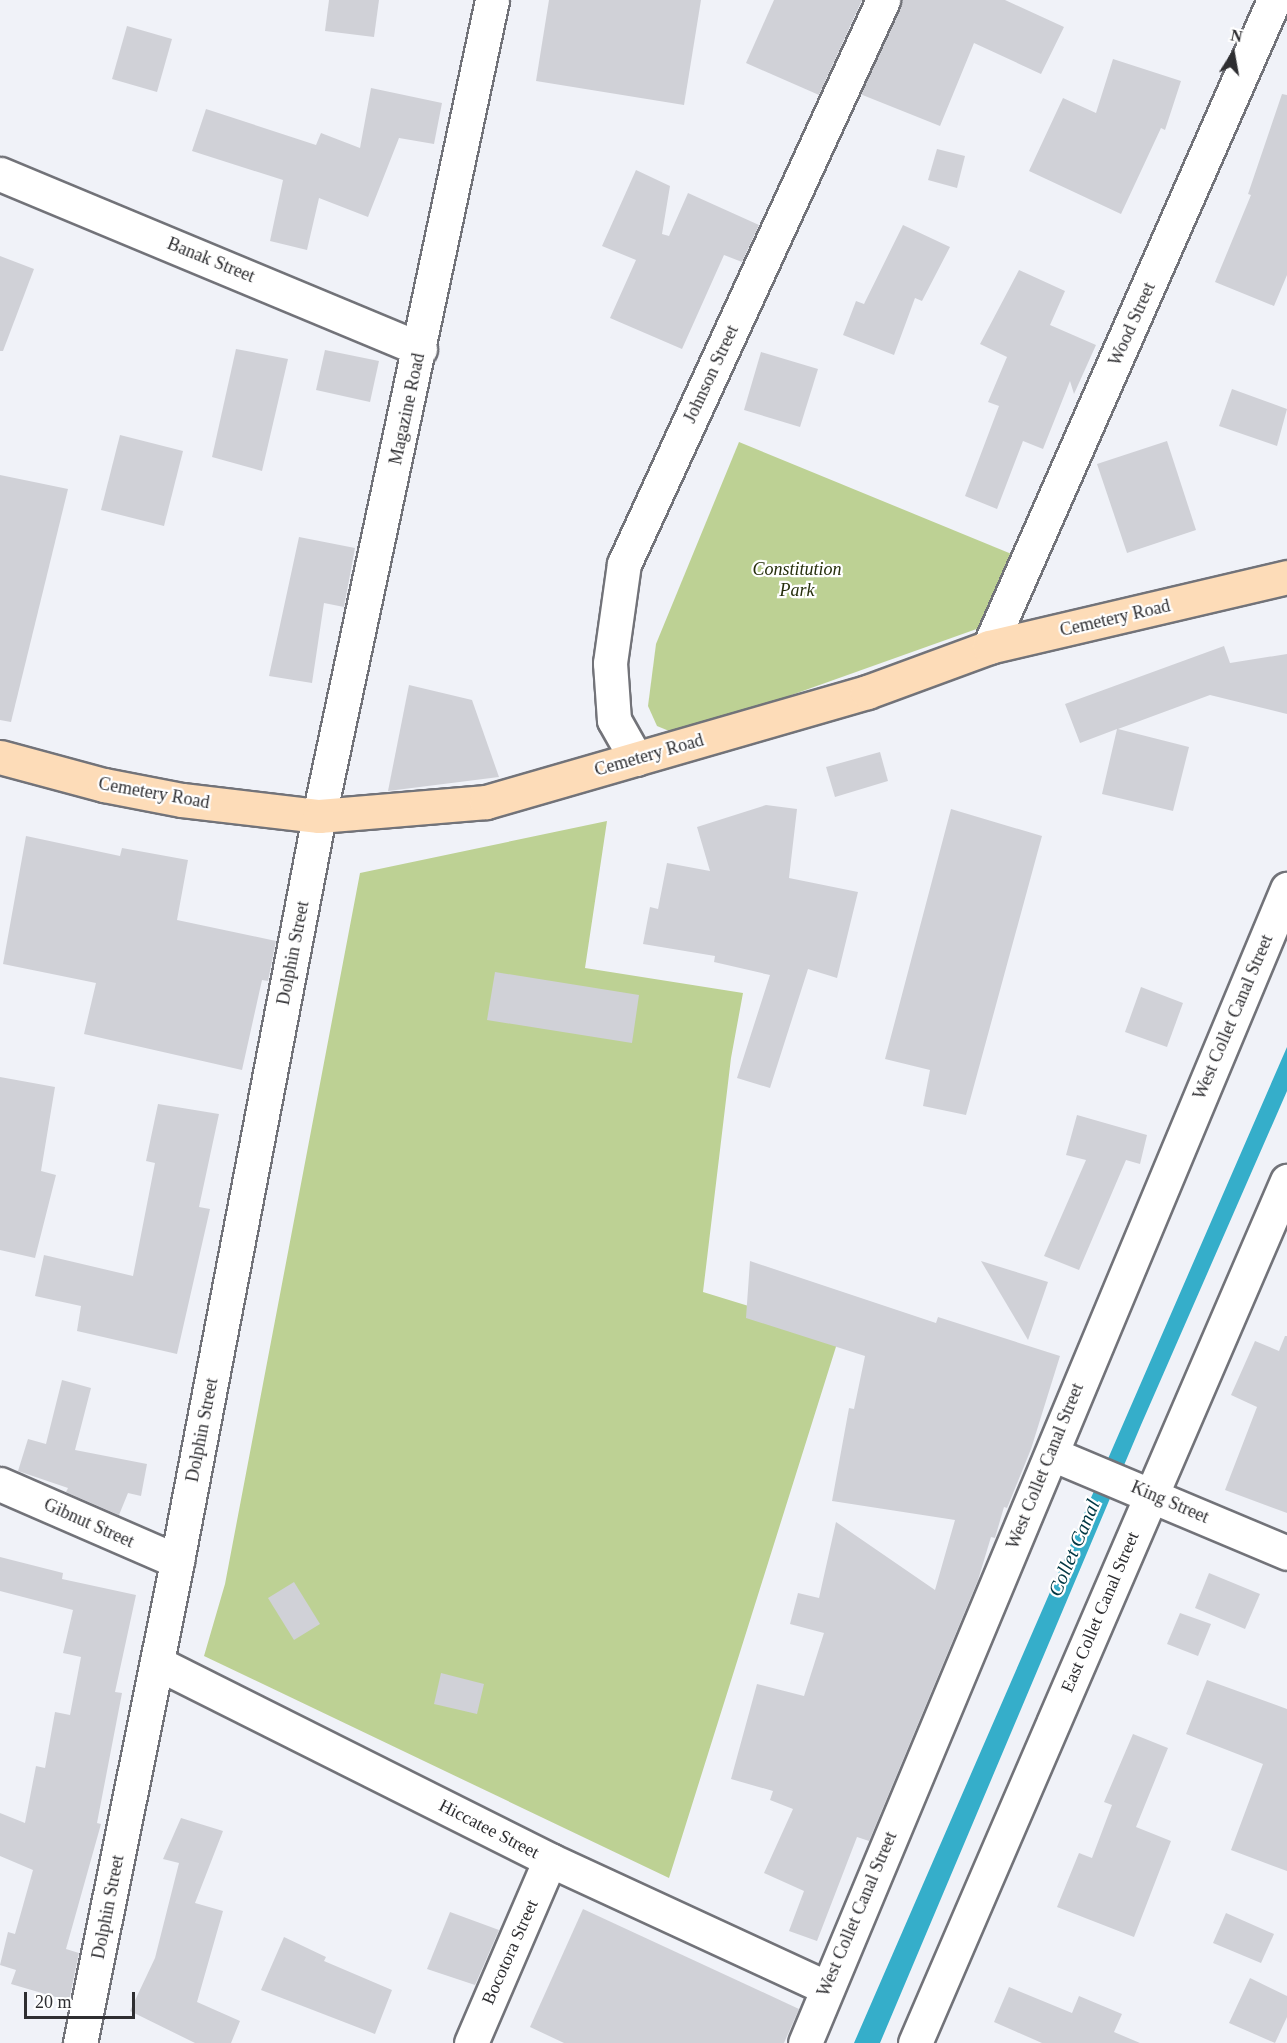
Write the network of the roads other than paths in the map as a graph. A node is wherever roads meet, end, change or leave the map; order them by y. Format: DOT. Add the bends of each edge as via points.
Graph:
graph roads {
  1 [pos="492,0"];
  2 [pos="882,0"];
  3 [pos="1274,0"];
  4 [pos="0,174"];
  5 [pos="420,349"];
  6 [pos="1287,578"];
  7 [pos="989,647"];
  8 [pos="0,757"];
  9 [pos="636,759"];
  10 [pos="319,816"];
  11 [pos="1287,889"];
  12 [pos="1287,1181"];
  13 [pos="1052,1454"];
  14 [pos="0,1484"];
  15 [pos="1141,1489"];
  16 [pos="1287,1553"];
  17 [pos="177,1561"];
  18 [pos="157,1663"];
  19 [pos="550,1860"];
  20 [pos="825,1987"];
  21 [pos="80,2043"];
  22 [pos="471,2043"];
  23 [pos="805,2043"];
  24 [pos="915,2043"];
  1 -- 5 [label="street, Magazine Road"];
  2 -- 9 [label="street, Johnson Street" via="624,564 610,663 614,720"];
  3 -- 7 [label="street, Wood Street"];
  4 -- 5 [label="street, Banak Street"];
  5 -- 10 [label="street, Magazine Road"];
  6 -- 7 [label="main road, Cemetery Road"];
  7 -- 9 [label="main road, Cemetery Road" via="867,692"];
  8 -- 10 [label="main road, Cemetery Road" via="104,785 182,800"];
  9 -- 10 [label="main road, Cemetery Road" via="486,802"];
  10 -- 17 [label="street, Dolphin Street"];
  11 -- 13 [label="street, West Collet Canal Street"];
  12 -- 15 [label="street, East Collet Canal Street"];
  13 -- 15 [label="street, King Street"];
  13 -- 20 [label="street, West Collet Canal Street"];
  14 -- 17 [label="street, Gibnut Street"];
  15 -- 16 [label="street, King Street"];
  15 -- 24 [label="street, East Collet Canal Street"];
  17 -- 18 [label="street, Dolphin Street"];
  18 -- 19 [label="street, Hiccatee Street"];
  18 -- 21 [label="street, Dolphin Street"];
  19 -- 20 [label="street, Hiccatee Street"];
  19 -- 22 [label="street, Bocotora Street"];
  20 -- 23 [label="street, West Collet Canal Street"];
}
